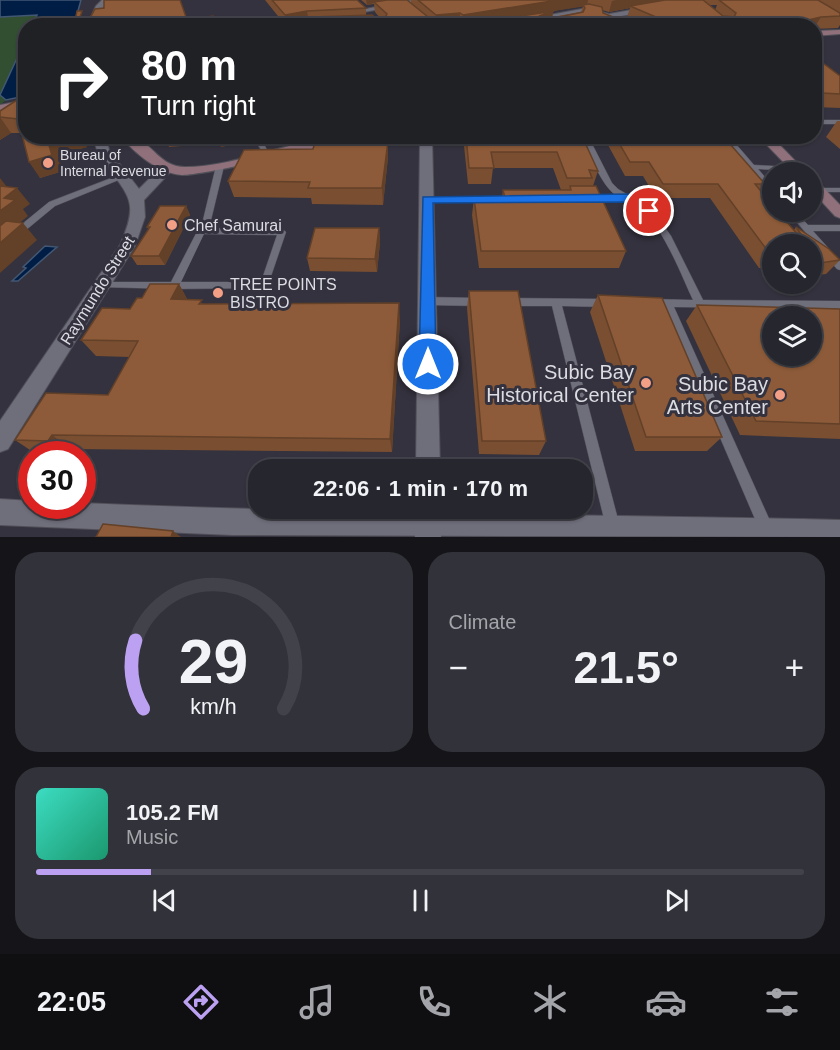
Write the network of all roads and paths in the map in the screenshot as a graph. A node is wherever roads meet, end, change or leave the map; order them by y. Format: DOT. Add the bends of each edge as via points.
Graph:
graph roads {
  1 [pos="427,0"];
  2 [pos="107,2"];
  3 [pos="662,6"];
  4 [pos="371,16"];
  5 [pos="96,18"];
  6 [pos="558,18"];
  7 [pos="607,18"];
  8 [pos="613,18"];
  9 [pos="840,32"];
  10 [pos="822,33"];
  11 [pos="18,108"];
  12 [pos="0,111"];
  13 [pos="822,121"];
  14 [pos="840,122"];
  15 [pos="99,144"];
  16 [pos="136,144"];
  17 [pos="260,144"];
  18 [pos="316,144"];
  19 [pos="426,144"];
  20 [pos="588,144"];
  21 [pos="732,144"];
  22 [pos="772,144"];
  23 [pos="267,156"];
  24 [pos="789,162"];
  25 [pos="220,166"];
  26 [pos="753,167"];
  27 [pos="168,168"];
  28 [pos="762,168"];
  29 [pos="122,177"];
  30 [pos="762,177"];
  31 [pos="822,188"];
  32 [pos="840,190"];
  33 [pos="822,195"];
  34 [pos="139,197"];
  35 [pos="581,198"];
  36 [pos="629,198"];
  37 [pos="498,199"];
  38 [pos="427,200"];
  39 [pos="840,213"];
  40 [pos="801,222"];
  41 [pos="807,228"];
  42 [pos="840,228"];
  43 [pos="202,231"];
  44 [pos="0,247"];
  45 [pos="840,267"];
  46 [pos="102,285"];
  47 [pos="174,286"];
  48 [pos="427,301"];
  49 [pos="486,302"];
  50 [pos="497,302"];
  51 [pos="556,302"];
  52 [pos="612,303"];
  53 [pos="645,303"];
  54 [pos="668,304"];
  55 [pos="700,304"];
  56 [pos="840,305"];
  57 [pos="0,441"];
  58 [pos="428,459"];
  59 [pos="0,512"];
  60 [pos="428,523"];
  61 [pos="613,527"];
  62 [pos="228,530"];
  63 [pos="766,530"];
  64 [pos="840,533"];
  1 -- 4 [label="street" via="361,7"];
  2 -- 5 [label="street"];
  3 -- 8 [label="street"];
  6 -- 7 [label="street" via="587,10"];
  9 -- 10 [label="main road"];
  11 -- 12 [label="main road"];
  13 -- 14 [label="lane"];
  15 -- 29 [label="street"];
  16 -- 27 [label="main road"];
  17 -- 23 [label="lane"];
  18 -- 23 [label="main road"];
  19 -- 38 [label="street"];
  20 -- 36 [label="lane" via="609,184"];
  21 -- 26 [label="lane"];
  22 -- 24 [label="main road"];
  23 -- 25 [label="main road"];
  25 -- 27 [label="main road" via="193,171"];
  25 -- 43 [label="lane"];
  26 -- 28 [label="lane"];
  26 -- 30 [label="lane"];
  27 -- 34 [label="street"];
  29 -- 34 [label="street"];
  29 -- 44 [label="lane" via="52,204"];
  31 -- 32 [label="lane"];
  33 -- 39 [label="main road"];
  34 -- 46 [label="street, Raymundo Street" via="137,225"];
  35 -- 36 [label="lane"];
  36 -- 55 [label="lane" via="649,211 667,236"];
  37 -- 38 [label="lane"];
  38 -- 48 [label="street"];
  40 -- 41 [label="lane"];
  41 -- 42 [label="lane"];
  41 -- 45 [label="lane"];
  43 -- 47 [label="lane"];
  43 -- 47 [label="lane" via="282,232 264,286"];
  46 -- 47 [label="lane"];
  46 -- 57 [label="street, Raymundo Street"];
  48 -- 49 [label="lane"];
  48 -- 58 [label="street"];
  50 -- 51 [label="lane"];
  51 -- 52 [label="lane"];
  51 -- 61 [label="lane"];
  53 -- 54 [label="lane"];
  54 -- 55 [label="lane"];
  54 -- 63 [label="lane"];
  55 -- 56 [label="lane"];
  59 -- 62 [label="street"];
  60 -- 61 [label="street"];
  60 -- 62 [label="street"];
  61 -- 63 [label="street"];
  63 -- 64 [label="street"];
}
